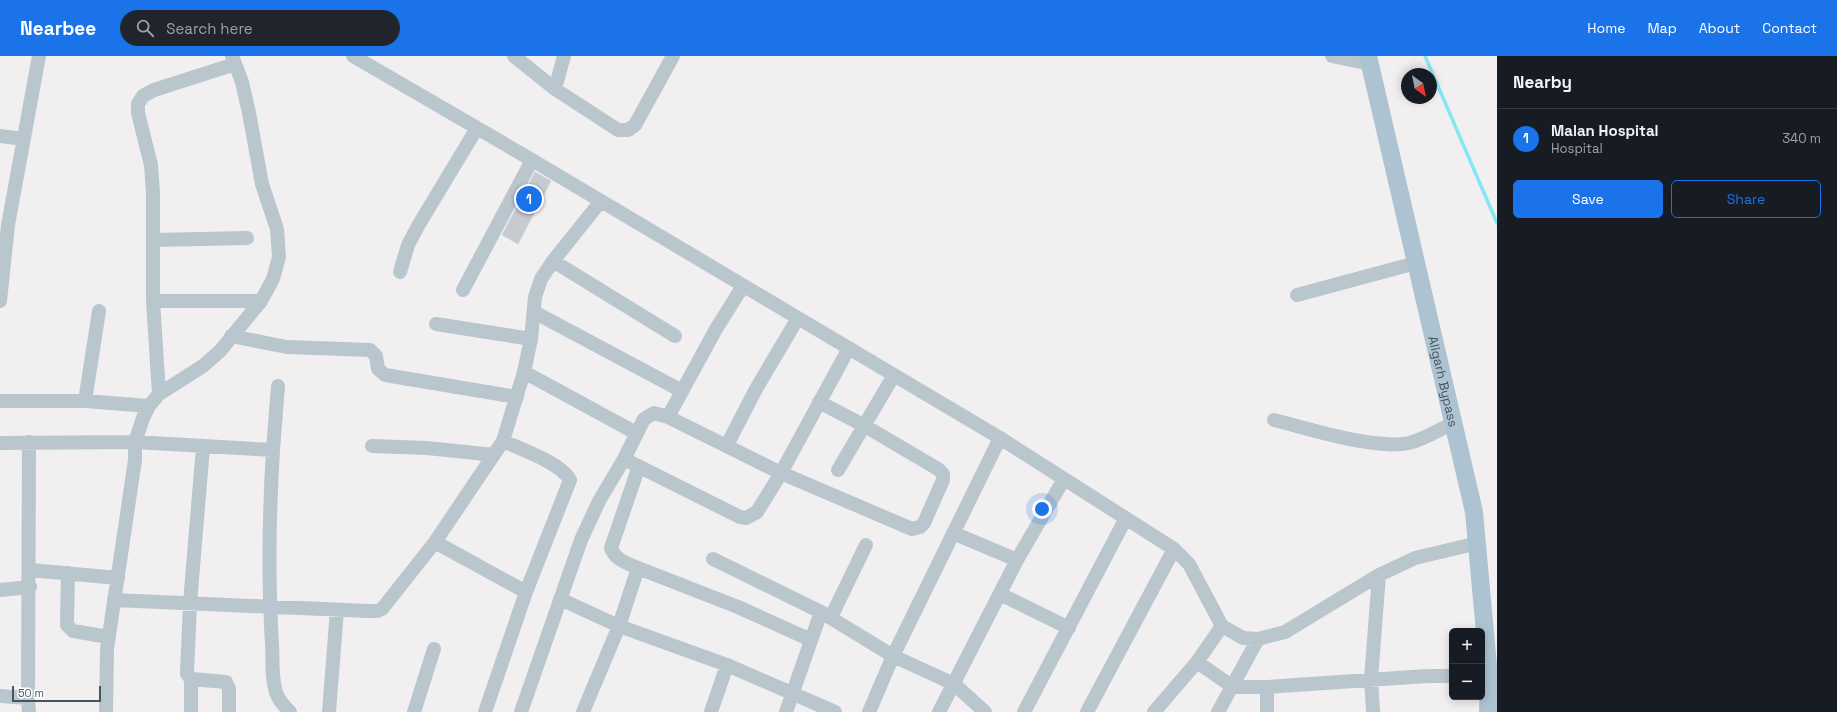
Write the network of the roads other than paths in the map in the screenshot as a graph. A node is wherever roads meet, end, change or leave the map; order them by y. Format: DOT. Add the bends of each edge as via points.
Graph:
graph roads {
  1 [pos="39,56"];
  2 [pos="353,56"];
  3 [pos="514,56"];
  4 [pos="564,56"];
  5 [pos="673,56"];
  6 [pos="1332,56"];
  7 [pos="234,60"];
  8 [pos="1369,60"];
  9 [pos="555,89"];
  10 [pos="477,128"];
  11 [pos="0,136"];
  12 [pos="23,140"];
  13 [pos="532,160"];
  14 [pos="601,201"];
  15 [pos="4,224"];
  16 [pos="247,238"];
  17 [pos="152,240"];
  18 [pos="553,261"];
  19 [pos="1416,263"];
  20 [pos="400,272"];
  21 [pos="2,279"];
  22 [pos="743,286"];
  23 [pos="463,290"];
  24 [pos="1297,295"];
  25 [pos="0,301"];
  26 [pos="153,301"];
  27 [pos="261,301"];
  28 [pos="99,311"];
  29 [pos="534,312"];
  30 [pos="798,318"];
  31 [pos="436,324"];
  32 [pos="231,336"];
  33 [pos="675,336"];
  34 [pos="531,340"];
  35 [pos="848,348"];
  36 [pos="524,372"];
  37 [pos="894,375"];
  38 [pos="278,386"];
  39 [pos="682,390"];
  40 [pos="159,394"];
  41 [pos="517,397"];
  42 [pos="0,401"];
  43 [pos="85,401"];
  44 [pos="819,402"];
  45 [pos="149,406"];
  46 [pos="668,417"];
  47 [pos="1274,420"];
  48 [pos="1454,423"];
  49 [pos="865,426"];
  50 [pos="636,433"];
  51 [pos="1000,438"];
  52 [pos="503,441"];
  53 [pos="0,442"];
  54 [pos="29,442"];
  55 [pos="135,442"];
  56 [pos="727,445"];
  57 [pos="372,446"];
  58 [pos="203,447"];
  59 [pos="273,450"];
  60 [pos="494,455"];
  61 [pos="624,459"];
  62 [pos="639,466"];
  63 [pos="838,470"];
  64 [pos="781,473"];
  65 [pos="1064,479"];
  66 [pos="1126,518"];
  67 [pos="953,533"];
  68 [pos="435,542"];
  69 [pos="1478,543"];
  70 [pos="866,545"];
  71 [pos="1174,549"];
  72 [pos="713,559"];
  73 [pos="1017,560"];
  74 [pos="638,568"];
  75 [pos="30,570"];
  76 [pos="68,574"];
  77 [pos="1379,575"];
  78 [pos="118,578"];
  79 [pos="30,587"];
  80 [pos="0,590"];
  81 [pos="526,592"];
  82 [pos="1000,594"];
  83 [pos="560,599"];
  84 [pos="114,600"];
  85 [pos="190,603"];
  86 [pos="270,606"];
  87 [pos="337,610"];
  88 [pos="826,615"];
  89 [pos="619,626"];
  90 [pos="1222,626"];
  91 [pos="1069,628"];
  92 [pos="109,637"];
  93 [pos="1258,639"];
  94 [pos="811,640"];
  95 [pos="434,649"];
  96 [pos="893,656"];
  97 [pos="1198,662"];
  98 [pos="1484,664"];
  99 [pos="728,665"];
  100 [pos="1449,676"];
  101 [pos="1485,676"];
  102 [pos="191,679"];
  103 [pos="1371,679"];
  104 [pos="954,684"];
  105 [pos="1233,687"];
  106 [pos="1267,687"];
  107 [pos="793,692"];
  108 [pos="0,696"];
  109 [pos="28,698"];
  110 [pos="29,712"];
  111 [pos="106,712"];
  112 [pos="191,712"];
  113 [pos="230,712"];
  114 [pos="290,712"];
  115 [pos="329,712"];
  116 [pos="414,712"];
  117 [pos="485,712"];
  118 [pos="521,712"];
  119 [pos="583,712"];
  120 [pos="711,712"];
  121 [pos="786,712"];
  122 [pos="835,712"];
  123 [pos="869,712"];
  124 [pos="939,712"];
  125 [pos="985,712"];
  126 [pos="1024,712"];
  127 [pos="1087,712"];
  128 [pos="1154,712"];
  129 [pos="1218,712"];
  130 [pos="1267,712"];
  131 [pos="1373,712"];
  132 [pos="1488,712"];
  1 -- 12 [label="street"];
  2 -- 10 [label="street"];
  3 -- 9 [label="street"];
  4 -- 9 [label="street"];
  5 -- 9 [label="street" via="635,125 628,130 618,130"];
  6 -- 8 [label="street"];
  7 -- 17 [label="street" via="154,90 143,96 138,104 138,114 151,165"];
  7 -- 27 [label="street" via="250,114 262,184 277,229 279,257 273,279"];
  8 -- 19 [label="main road, Aligarh Bypass"];
  10 -- 13 [label="street"];
  10 -- 20 [label="street" via="418,226 408,245"];
  11 -- 12 [label="street"];
  12 -- 15 [label="street"];
  13 -- 14 [label="street"];
  13 -- 23 [label="street"];
  14 -- 18 [label="street"];
  14 -- 22 [label="street"];
  15 -- 21 [label="street"];
  16 -- 17 [label="street"];
  17 -- 26 [label="street"];
  18 -- 29 [label="street" via="541,279 535,297"];
  18 -- 33 [label="street"];
  19 -- 24 [label="street"];
  19 -- 48 [label="main road, Aligarh Bypass"];
  21 -- 25 [label="street"];
  22 -- 30 [label="street"];
  22 -- 39 [label="street"];
  26 -- 27 [label="street"];
  26 -- 40 [label="street"];
  27 -- 32 [label="street"];
  28 -- 43 [label="street"];
  29 -- 34 [label="street"];
  29 -- 39 [label="street"];
  30 -- 35 [label="street"];
  30 -- 56 [label="street" via="756,389"];
  31 -- 34 [label="street"];
  32 -- 40 [label="street" via="220,351 203,366"];
  32 -- 41 [label="street" via="287,347 370,350 376,356 378,369 385,375"];
  34 -- 36 [label="street"];
  35 -- 37 [label="street"];
  35 -- 44 [label="street"];
  36 -- 41 [label="street"];
  36 -- 50 [label="street"];
  37 -- 49 [label="street"];
  37 -- 51 [label="street"];
  38 -- 59 [label="street"];
  39 -- 46 [label="street"];
  40 -- 45 [label="street"];
  41 -- 52 [label="street"];
  42 -- 43 [label="street"];
  43 -- 45 [label="street"];
  44 -- 49 [label="street"];
  44 -- 64 [label="street"];
  45 -- 55 [label="street"];
  46 -- 50 [label="street" via="654,413 649,415"];
  46 -- 56 [label="street"];
  47 -- 48 [label="street" via="1384,444 1410,443"];
  48 -- 69 [label="main road, Aligarh Bypass" via="1474,512"];
  49 -- 63 [label="street"];
  49 -- 64 [label="street" via="943,474 943,480 920,527 912,529"];
  50 -- 61 [label="street"];
  51 -- 65 [label="street"];
  51 -- 67 [label="street"];
  52 -- 60 [label="street"];
  52 -- 81 [label="street" via="552,465 566,474 570,480"];
  53 -- 54 [label="street"];
  54 -- 55 [label="street"];
  54 -- 75 [label="street"];
  55 -- 58 [label="street"];
  55 -- 78 [label="street" via="135,460"];
  56 -- 64 [label="street"];
  57 -- 60 [label="street" via="427,448"];
  58 -- 59 [label="street"];
  58 -- 85 [label="street"];
  59 -- 86 [label="street" via="269,521"];
  60 -- 68 [label="street"];
  61 -- 62 [label="street"];
  61 -- 83 [label="street" via="599,501 581,540"];
  62 -- 64 [label="street" via="746,518 757,512"];
  62 -- 74 [label="street" via="611,548 620,560"];
  65 -- 66 [label="street"];
  65 -- 73 [label="street"];
  66 -- 71 [label="street"];
  66 -- 91 [label="street"];
  67 -- 73 [label="street"];
  67 -- 96 [label="street"];
  68 -- 81 [label="street"];
  68 -- 87 [label="street" via="382,609"];
  69 -- 77 [label="street" via="1415,558"];
  69 -- 98 [label="main road, Aligarh Bypass"];
  70 -- 88 [label="street"];
  71 -- 90 [label="street" via="1190,564"];
  71 -- 127 [label="street"];
  72 -- 88 [label="street"];
  73 -- 82 [label="street"];
  74 -- 89 [label="street"];
  74 -- 94 [label="street" via="738,607"];
  75 -- 76 [label="street"];
  75 -- 79 [label="street"];
  76 -- 78 [label="street"];
  76 -- 92 [label="street" via="69,629"];
  77 -- 93 [label="street" via="1285,632"];
  77 -- 103 [label="street"];
  78 -- 84 [label="street"];
  79 -- 80 [label="street"];
  79 -- 109 [label="street"];
  81 -- 117 [label="street"];
  82 -- 91 [label="street"];
  82 -- 104 [label="street"];
  83 -- 89 [label="street"];
  83 -- 118 [label="street"];
  84 -- 85 [label="street"];
  84 -- 92 [label="street"];
  85 -- 86 [label="street"];
  85 -- 102 [label="street" via="187,674"];
  86 -- 87 [label="street"];
  86 -- 114 [label="street" via="277,694 282,705"];
  87 -- 115 [label="street"];
  88 -- 94 [label="street"];
  88 -- 96 [label="street"];
  89 -- 99 [label="street"];
  89 -- 119 [label="street"];
  90 -- 93 [label="street" via="1243,638"];
  90 -- 97 [label="street"];
  91 -- 126 [label="street"];
  92 -- 111 [label="street"];
  93 -- 105 [label="street"];
  94 -- 107 [label="street"];
  95 -- 116 [label="street"];
  96 -- 104 [label="street"];
  96 -- 123 [label="street"];
  97 -- 105 [label="street"];
  97 -- 128 [label="street"];
  99 -- 107 [label="street"];
  99 -- 120 [label="street"];
  100 -- 103 [label="street"];
  101 -- 132 [label="main road, Aligarh Bypass"];
  102 -- 112 [label="street"];
  102 -- 113 [label="street" via="226,682 229,688"];
  103 -- 106 [label="street"];
  103 -- 131 [label="street"];
  104 -- 124 [label="street"];
  104 -- 125 [label="street"];
  105 -- 106 [label="street"];
  105 -- 129 [label="street"];
  106 -- 130 [label="street"];
  107 -- 121 [label="street"];
  107 -- 122 [label="street"];
  108 -- 109 [label="street"];
  109 -- 110 [label="street"];
}
